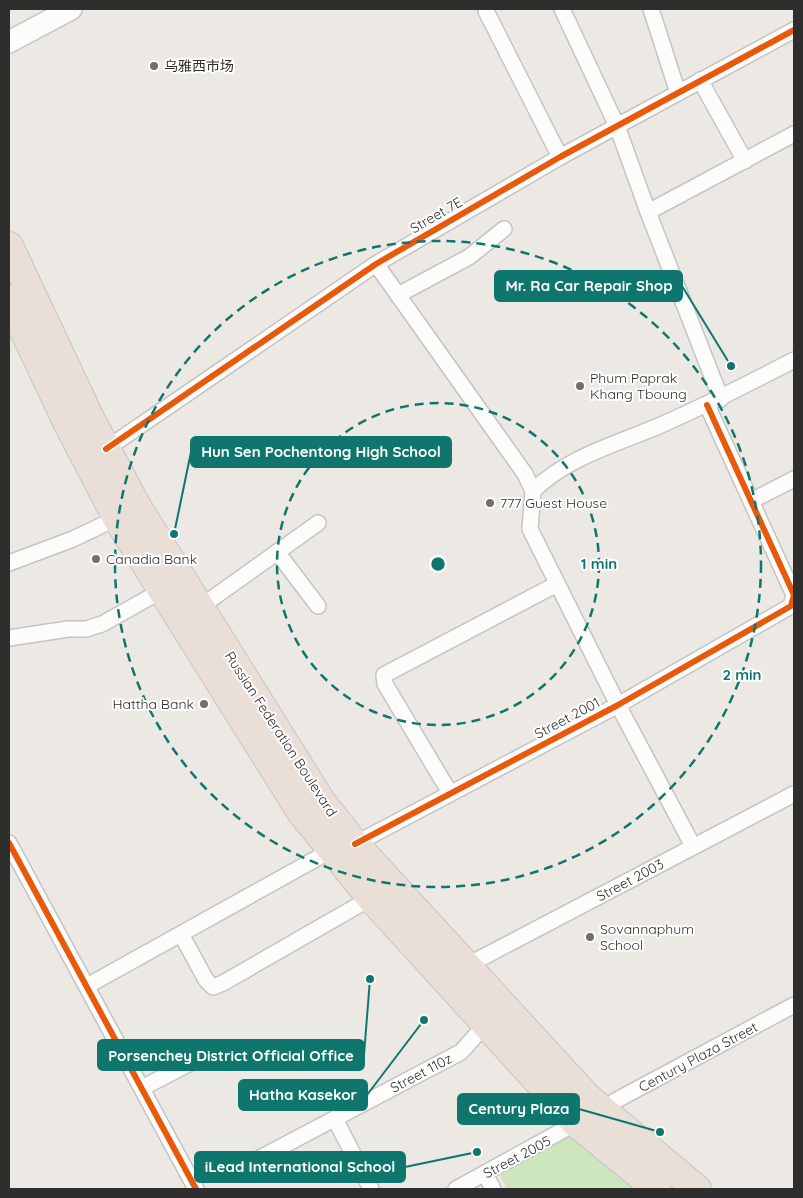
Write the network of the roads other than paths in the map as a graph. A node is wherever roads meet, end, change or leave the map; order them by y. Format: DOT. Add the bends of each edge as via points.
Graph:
graph roads {
  1 [pos="71,9"];
  2 [pos="562,9"];
  3 [pos="652,9"];
  4 [pos="486,11"];
  5 [pos="794,30"];
  6 [pos="9,42"];
  7 [pos="700,80"];
  8 [pos="678,93"];
  9 [pos="617,126"];
  10 [pos="794,134"];
  11 [pos="560,156"];
  12 [pos="745,161"];
  13 [pos="648,212"];
  14 [pos="504,229"];
  15 [pos="9,246"];
  16 [pos="376,264"];
  17 [pos="398,295"];
  18 [pos="9,299"];
  19 [pos="794,360"];
  20 [pos="720,399"];
  21 [pos="706,405"];
  22 [pos="106,449"];
  23 [pos="794,479"];
  24 [pos="533,491"];
  25 [pos="751,501"];
  26 [pos="117,518"];
  27 [pos="318,523"];
  28 [pos="147,545"];
  29 [pos="277,552"];
  30 [pos="9,563"];
  31 [pos="557,584"];
  32 [pos="161,591"];
  33 [pos="318,606"];
  34 [pos="200,608"];
  35 [pos="9,638"];
  36 [pos="618,705"];
  37 [pos="450,793"];
  38 [pos="794,794"];
  39 [pos="9,843"];
  40 [pos="693,846"];
  41 [pos="343,847"];
  42 [pos="371,898"];
  43 [pos="181,934"];
  44 [pos="466,966"];
  45 [pos="87,986"];
  46 [pos="794,1005"];
  47 [pos="486,1024"];
  48 [pos="217,1049"];
  49 [pos="142,1088"];
  50 [pos="605,1113"];
  51 [pos="335,1119"];
  52 [pos="576,1122"];
  53 [pos="241,1168"];
  54 [pos="485,1174"];
  55 [pos="196,1189"];
  56 [pos="371,1189"];
  57 [pos="456,1189"];
  58 [pos="493,1189"];
  59 [pos="657,1189"];
  60 [pos="697,1189"];
  1 -- 6 [label="street"];
  2 -- 9 [label="street"];
  3 -- 8 [label="street"];
  4 -- 11 [label="street"];
  5 -- 7 [label="street, Street 7E"];
  7 -- 8 [label="street, Street 7E"];
  7 -- 12 [label="street"];
  8 -- 9 [label="street, Street 7E"];
  9 -- 11 [label="street, Street 7E"];
  9 -- 13 [label="street"];
  10 -- 12 [label="street"];
  11 -- 16 [label="street, Street 7E"];
  12 -- 13 [label="street"];
  13 -- 20 [label="street"];
  14 -- 17 [label="street" via="469,257"];
  15 -- 22 [label="highway, Russian Federation Boulevard"];
  16 -- 17 [label="street"];
  16 -- 22 [label="street, Street 7E"];
  17 -- 24 [label="street" via="525,474"];
  18 -- 26 [label="highway, Russian Federation Boulevard"];
  19 -- 20 [label="street"];
  20 -- 21 [label="street"];
  21 -- 24 [label="street" via="603,448 545,479"];
  21 -- 25 [label="street"];
  22 -- 28 [label="highway, Russian Federation Boulevard"];
  23 -- 25 [label="street"];
  24 -- 31 [label="street" via="530,529"];
  25 -- 36 [label="street, Street 2001" via="794,595 791,606"];
  26 -- 28 [label="highway, Russian Federation Boulevard"];
  26 -- 30 [label="street"];
  27 -- 29 [label="street"];
  28 -- 32 [label="highway, Russian Federation Boulevard"];
  28 -- 34 [label="highway, Russian Federation Boulevard"];
  29 -- 33 [label="street"];
  29 -- 34 [label="street"];
  31 -- 36 [label="street"];
  31 -- 37 [label="street" via="384,675 385,684"];
  32 -- 35 [label="street" via="86,630 68,628"];
  32 -- 41 [label="highway, Russian Federation Boulevard" via="301,812"];
  34 -- 41 [label="highway, Russian Federation Boulevard" via="321,801"];
  36 -- 37 [label="street, Street 2001"];
  36 -- 40 [label="street"];
  37 -- 41 [label="street, Street 2001"];
  38 -- 40 [label="street, Street 2003"];
  39 -- 45 [label="street"];
  40 -- 44 [label="street, Street 2003"];
  41 -- 42 [label="highway, Russian Federation Boulevard"];
  41 -- 43 [label="street, Street 2001"];
  41 -- 44 [label="highway, Russian Federation Boulevard"];
  42 -- 43 [label="street" via="213,986 206,980"];
  42 -- 47 [label="highway, Russian Federation Boulevard"];
  43 -- 45 [label="street, Street 2001"];
  44 -- 50 [label="highway, Russian Federation Boulevard"];
  45 -- 49 [label="street"];
  46 -- 50 [label="street, Century Plaza Street" via="616,1101"];
  47 -- 51 [label="street, Street 110z" via="461,1052"];
  47 -- 52 [label="highway, Russian Federation Boulevard"];
  48 -- 49 [label="street"];
  49 -- 55 [label="street"];
  50 -- 60 [label="highway, Russian Federation Boulevard"];
  51 -- 53 [label="street, Street 110z"];
  51 -- 56 [label="street"];
  52 -- 54 [label="street, Street 2005"];
  52 -- 59 [label="highway, Russian Federation Boulevard"];
  54 -- 57 [label="street, Street 2005"];
  54 -- 58 [label="street"];
}
